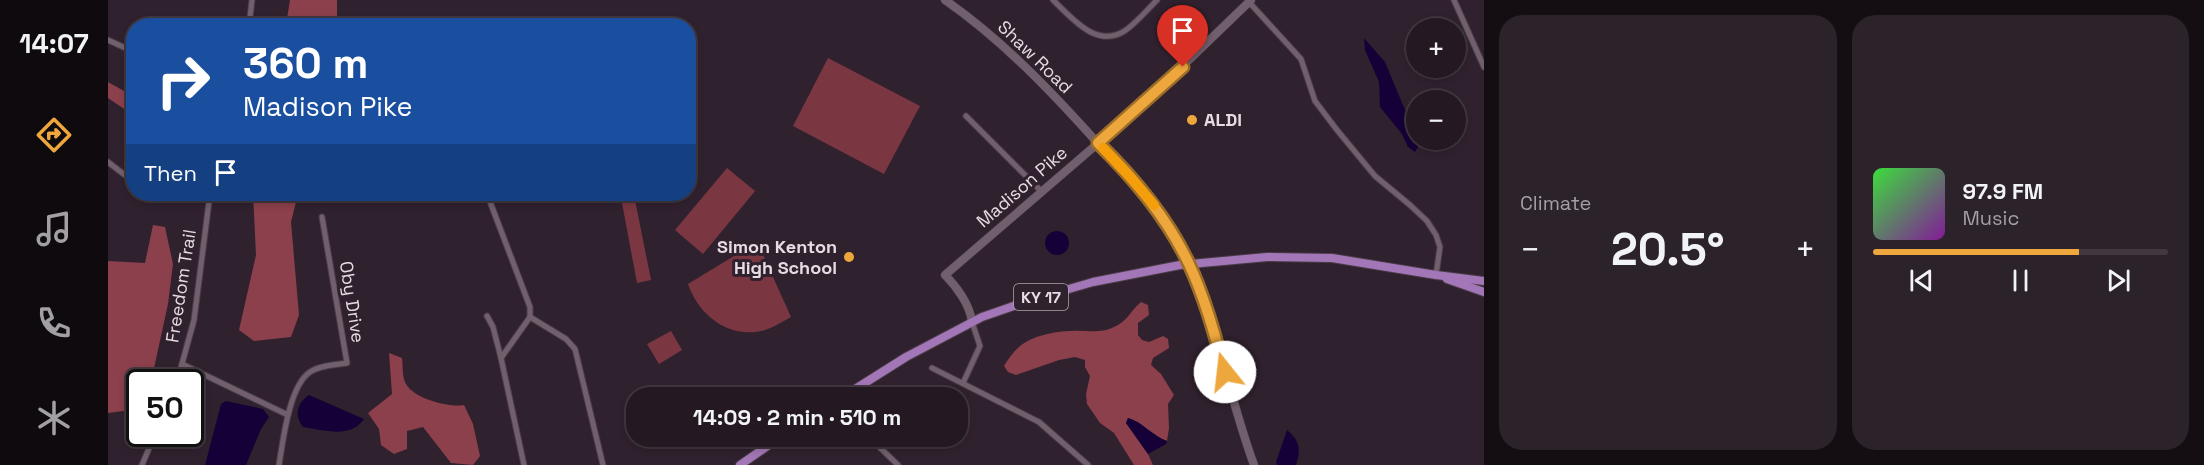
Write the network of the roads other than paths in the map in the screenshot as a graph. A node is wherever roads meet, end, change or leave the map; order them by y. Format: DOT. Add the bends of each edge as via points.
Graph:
graph roads {
  1 [pos="252,0"];
  2 [pos="945,0"];
  3 [pos="1053,0"];
  4 [pos="1157,0"];
  5 [pos="1454,0"];
  6 [pos="1249,1"];
  7 [pos="250,18"];
  8 [pos="108,39"];
  9 [pos="126,48"];
  10 [pos="1484,67"];
  11 [pos="966,116"];
  12 [pos="1098,143"];
  13 [pos="108,162"];
  14 [pos="126,177"];
  15 [pos="1041,191"];
  16 [pos="209,201"];
  17 [pos="490,201"];
  18 [pos="322,217"];
  19 [pos="1188,263"];
  20 [pos="1436,275"];
  21 [pos="1484,281"];
  22 [pos="1484,292"];
  23 [pos="487,316"];
  24 [pos="530,317"];
  25 [pos="972,322"];
  26 [pos="501,358"];
  27 [pos="182,364"];
  28 [pos="932,368"];
  29 [pos="181,369"];
  30 [pos="963,383"];
  31 [pos="859,387"];
  32 [pos="288,415"];
  33 [pos="148,447"];
  34 [pos="766,447"];
  35 [pos="879,447"];
  36 [pos="142,465"];
  37 [pos="279,465"];
  38 [pos="524,465"];
  39 [pos="603,465"];
  40 [pos="740,465"];
  41 [pos="898,465"];
  42 [pos="1088,465"];
  43 [pos="1254,465"];
  1 -- 7 [label="street"];
  2 -- 12 [label="main road, Shaw Road" via="1007,51"];
  3 -- 4 [label="street" via="1083,29 1101,36 1125,30"];
  5 -- 10 [label="street"];
  6 -- 12 [label="main road, Madison Pike" via="1176,74"];
  6 -- 20 [label="street" via="1301,59 1315,101 1325,114 1375,176 1410,205 1436,235 1440,247"];
  8 -- 9 [label="street"];
  11 -- 15 [label="street"];
  12 -- 15 [label="main road, Madison Pike"];
  12 -- 19 [label="main road, Shaw Road" via="1146,195"];
  13 -- 14 [label="street"];
  15 -- 25 [label="main road, Madison Pike" via="945,275 971,312"];
  16 -- 27 [label="street, Freedom Trail" via="194,320"];
  17 -- 24 [label="street" via="530,307"];
  18 -- 32 [label="street, Oby Drive" via="347,363 317,368 307,374"];
  19 -- 20 [label="main road, KY 17" via="1267,257 1332,258"];
  19 -- 25 [label="main road, KY 17" via="1092,282"];
  19 -- 43 [label="main road, Shaw Road" via="1208,313"];
  20 -- 21 [label="main road, KY 17"];
  20 -- 22 [label="main road, KY 17"];
  23 -- 26 [label="street"];
  24 -- 26 [label="street"];
  24 -- 39 [label="street" via="575,349"];
  25 -- 30 [label="street" via="980,346"];
  25 -- 31 [label="main road, KY 17"];
  26 -- 38 [label="street"];
  27 -- 29 [label="street, Freedom Trail"];
  27 -- 32 [label="street"];
  28 -- 30 [label="street"];
  30 -- 42 [label="street" via="1039,422"];
  32 -- 37 [label="street, Oby Drive"];
  33 -- 36 [label="street"];
  34 -- 40 [label="main road"];
  35 -- 41 [label="street"];
}
